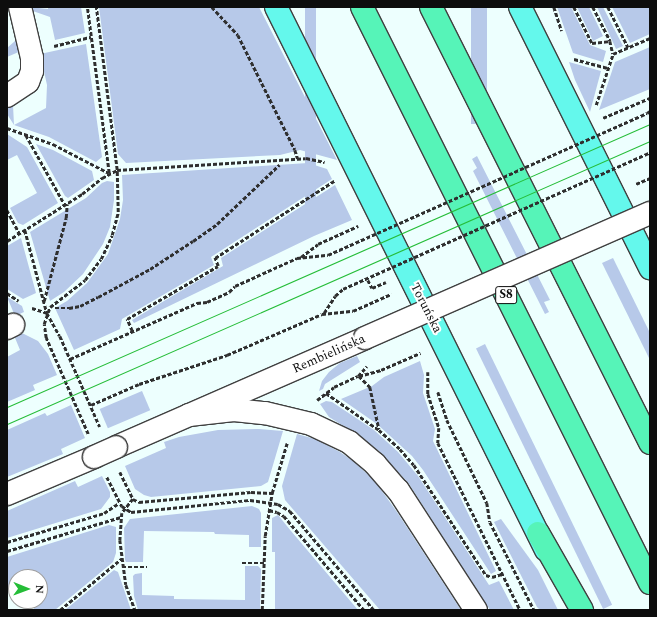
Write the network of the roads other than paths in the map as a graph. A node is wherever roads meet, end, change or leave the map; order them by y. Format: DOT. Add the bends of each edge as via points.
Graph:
graph roads {
  1 [pos="20,7"];
  2 [pos="276,7"];
  3 [pos="362,7"];
  4 [pos="431,7"];
  5 [pos="520,7"];
  6 [pos="7,96"];
  7 [pos="650,213"];
  8 [pos="650,268"];
  9 [pos="189,415"];
  10 [pos="650,444"];
  11 [pos="7,494"];
  12 [pos="538,533"];
  13 [pos="650,584"];
  14 [pos="476,610"];
  15 [pos="576,610"];
  16 [pos="582,610"];
  1 -- 6 [label="street" via="32,58 32,71 28,82"];
  2 -- 12 [label="main road, Toruńska"];
  3 -- 13 [label="highway, S8"];
  4 -- 10 [label="highway"];
  5 -- 8 [label="main road"];
  7 -- 9 [label="street, Rembielińska, bridge"];
  9 -- 11 [label="street, Rembielińska, bridge" via="110,441 96,456"];
  9 -- 14 [label="street" via="234,410 265,413 311,424 349,442 375,464 398,490"];
  12 -- 15 [label="main road, Toruńska"];
  12 -- 16 [label="highway"];
}
